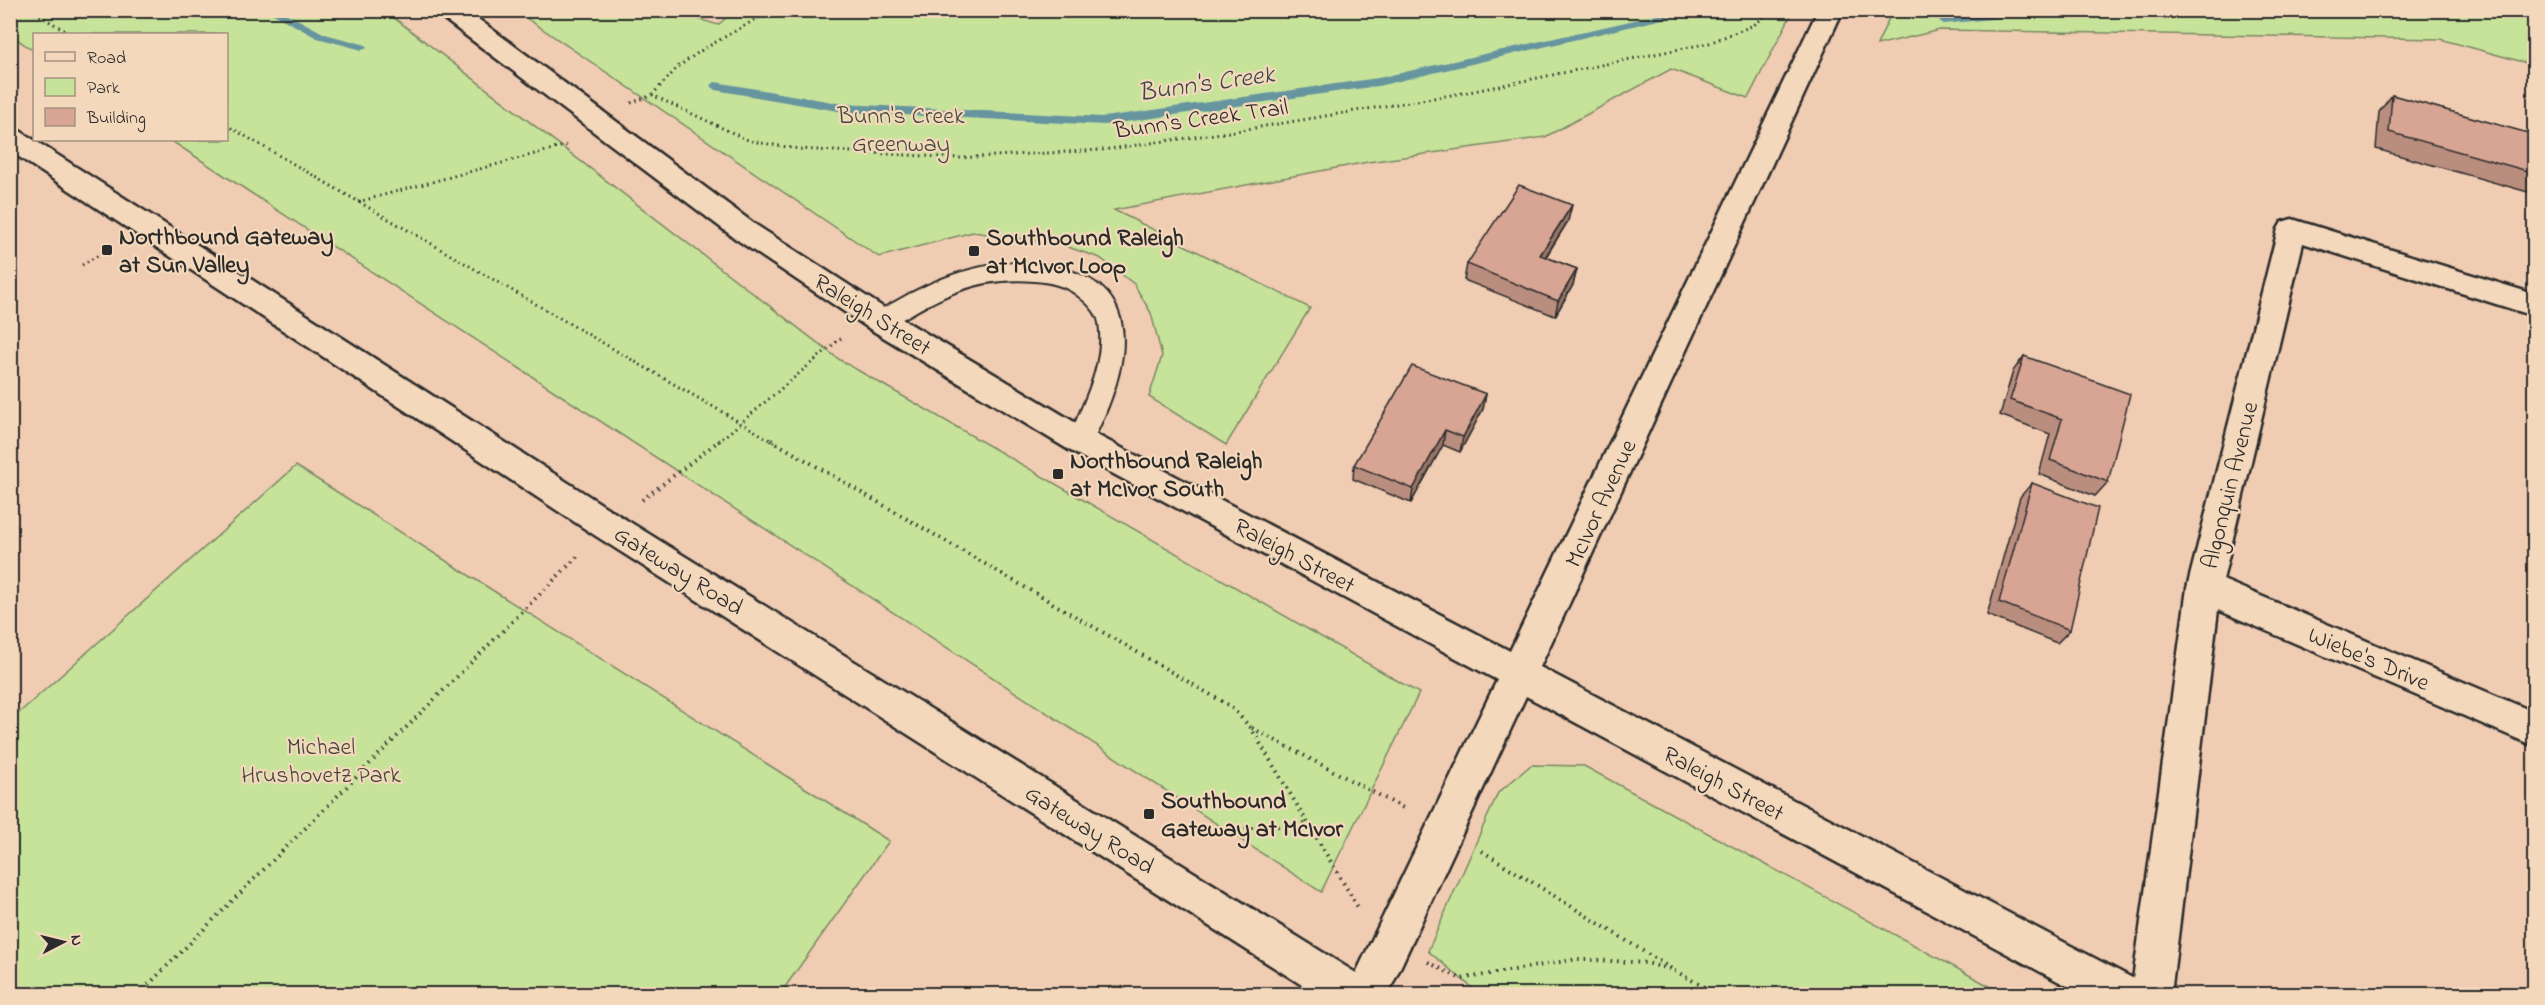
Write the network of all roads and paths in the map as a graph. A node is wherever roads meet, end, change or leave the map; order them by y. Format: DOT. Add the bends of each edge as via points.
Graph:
graph roads {
  1 [pos="30,10"];
  2 [pos="449,10"];
  3 [pos="772,10"];
  4 [pos="1772,10"];
  5 [pos="1831,10"];
  6 [pos="69,33"];
  7 [pos="652,95"];
  8 [pos="228,126"];
  9 [pos="603,126"];
  10 [pos="10,138"];
  11 [pos="358,202"];
  12 [pos="107,250"];
  13 [pos="82,265"];
  14 [pos="2535,305"];
  15 [pos="875,317"];
  16 [pos="742,424"];
  17 [pos="1080,441"];
  18 [pos="608,526"];
  19 [pos="2204,588"];
  20 [pos="1520,674"];
  21 [pos="2535,729"];
  22 [pos="1308,824"];
  23 [pos="1174,829"];
  24 [pos="1391,942"];
  25 [pos="139,994"];
  26 [pos="1352,994"];
  27 [pos="1367,994"];
  28 [pos="1717,994"];
  29 [pos="2122,994"];
  30 [pos="2151,994"];
  1 -- 6 [label="path"];
  2 -- 9 [label="street, Raleigh Street"];
  3 -- 7 [label="path" via="679,66"];
  4 -- 7 [label="path, Bunn's Creek Trail" via="1754,25 1709,44 1354,112 1102,150 959,158 799,149 750,141"];
  5 -- 20 [label="street, McIvor Avenue"];
  7 -- 9 [label="path" via="630,103"];
  8 -- 11 [label="path"];
  9 -- 11 [label="path" via="580,142"];
  9 -- 15 [label="street, Raleigh Street" via="746,232"];
  10 -- 18 [label="street, Gateway Road"];
  11 -- 16 [label="path"];
  12 -- 13 [label="path"];
  14 -- 19 [label="street, Algonquin Avenue" via="2292,229"];
  15 -- 16 [label="path"];
  15 -- 17 [label="street, Raleigh Street"];
  15 -- 17 [label="lane" via="938,287 976,275 1011,269 1072,278 1096,298 1111,321 1112,358"];
  16 -- 18 [label="path"];
  16 -- 22 [label="path" via="1230,706 1251,728"];
  17 -- 20 [label="street, Raleigh Street"];
  18 -- 25 [label="path"];
  18 -- 26 [label="street, Gateway Road"];
  19 -- 21 [label="street, Wiebe's Drive"];
  19 -- 30 [label="street, Algonquin Avenue"];
  20 -- 24 [label="street, McIvor Avenue"];
  20 -- 29 [label="street, Raleigh Street"];
  22 -- 23 [label="path" via="1182,834"];
  22 -- 24 [label="path" via="1357,907"];
  24 -- 27 [label="street, McIvor Avenue"];
  24 -- 28 [label="path" via="1461,979 1578,959 1616,960 1647,963 1677,972"];
}
